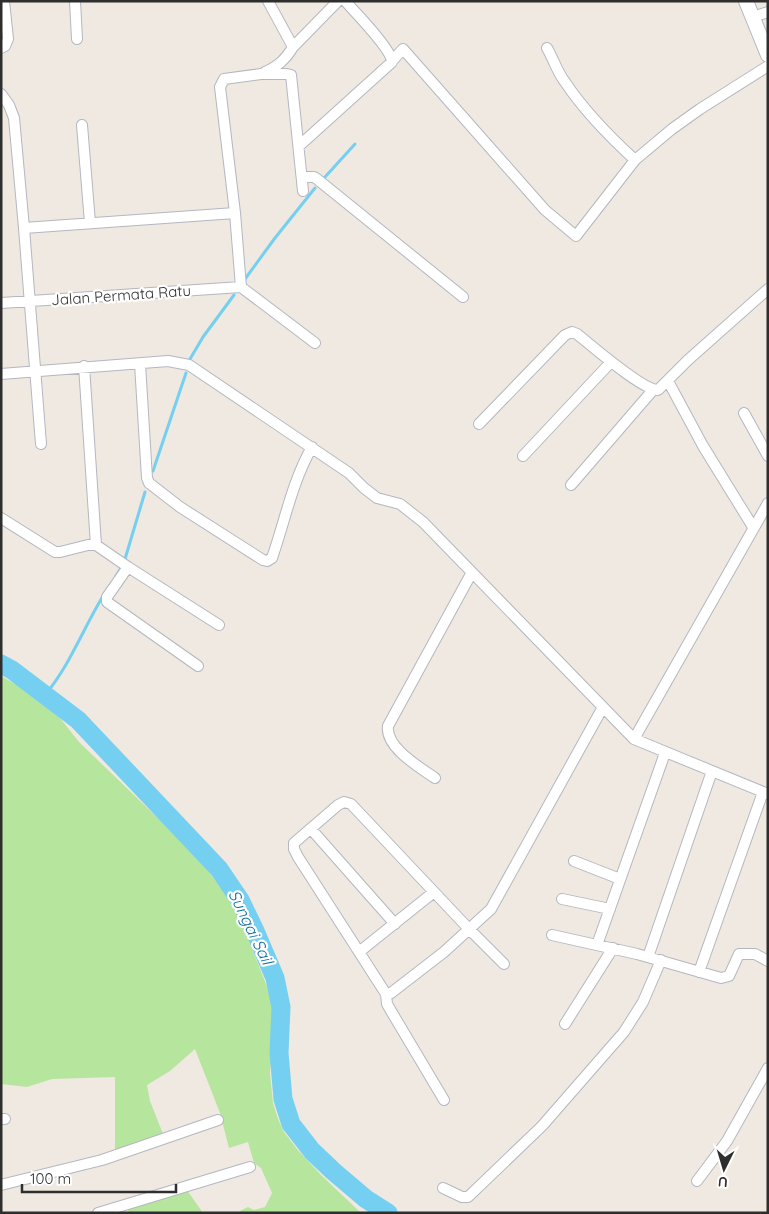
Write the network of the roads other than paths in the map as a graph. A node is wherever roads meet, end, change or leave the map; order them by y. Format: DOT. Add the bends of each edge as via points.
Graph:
graph roads {
  1 [pos="4,1"];
  2 [pos="75,1"];
  3 [pos="268,1"];
  4 [pos="338,1"];
  5 [pos="345,1"];
  6 [pos="746,1"];
  7 [pos="768,12"];
  8 [pos="753,17"];
  9 [pos="77,40"];
  10 [pos="293,47"];
  11 [pos="1,48"];
  12 [pos="547,48"];
  13 [pos="768,54"];
  14 [pos="392,61"];
  15 [pos="768,66"];
  16 [pos="261,74"];
  17 [pos="1,94"];
  18 [pos="82,124"];
  19 [pos="299,146"];
  20 [pos="634,160"];
  21 [pos="302,177"];
  22 [pos="303,191"];
  23 [pos="235,213"];
  24 [pos="90,224"];
  25 [pos="24,228"];
  26 [pos="241,288"];
  27 [pos="768,288"];
  28 [pos="463,297"];
  29 [pos="29,301"];
  30 [pos="1,303"];
  31 [pos="315,343"];
  32 [pos="611,362"];
  33 [pos="140,364"];
  34 [pos="84,366"];
  35 [pos="34,371"];
  36 [pos="1,374"];
  37 [pos="668,380"];
  38 [pos="653,390"];
  39 [pos="744,413"];
  40 [pos="480,424"];
  41 [pos="40,444"];
  42 [pos="312,447"];
  43 [pos="524,456"];
  44 [pos="768,456"];
  45 [pos="571,485"];
  46 [pos="768,503"];
  47 [pos="1,518"];
  48 [pos="753,528"];
  49 [pos="96,545"];
  50 [pos="128,567"];
  51 [pos="471,574"];
  52 [pos="219,625"];
  53 [pos="198,666"];
  54 [pos="603,707"];
  55 [pos="634,739"];
  56 [pos="665,752"];
  57 [pos="712,771"];
  58 [pos="435,778"];
  59 [pos="765,793"];
  60 [pos="311,828"];
  61 [pos="574,862"];
  62 [pos="620,879"];
  63 [pos="434,892"];
  64 [pos="562,899"];
  65 [pos="610,909"];
  66 [pos="395,924"];
  67 [pos="469,929"];
  68 [pos="552,935"];
  69 [pos="597,945"];
  70 [pos="613,948"];
  71 [pos="359,952"];
  72 [pos="648,957"];
  73 [pos="661,960"];
  74 [pos="768,961"];
  75 [pos="504,964"];
  76 [pos="699,972"];
  77 [pos="386,994"];
  78 [pos="565,1024"];
  79 [pos="768,1068"];
  80 [pos="444,1100"];
  81 [pos="218,1120"];
  82 [pos="250,1167"];
  83 [pos="698,1181"];
  84 [pos="1,1185"];
  85 [pos="443,1188"];
  86 [pos="98,1213"];
  1 -- 11 [label="street" via="8,39"];
  2 -- 9 [label="street"];
  3 -- 10 [label="street"];
  4 -- 10 [label="street"];
  5 -- 14 [label="street" via="385,48"];
  6 -- 8 [label="street"];
  7 -- 8 [label="street"];
  8 -- 13 [label="street"];
  10 -- 16 [label="street" via="279,65"];
  12 -- 20 [label="street" via="565,83"];
  14 -- 19 [label="street"];
  14 -- 20 [label="street" via="403,49 545,210 576,236"];
  15 -- 20 [label="street" via="700,109"];
  16 -- 19 [label="street" via="291,76"];
  16 -- 23 [label="street" via="227,78 220,83"];
  17 -- 25 [label="street" via="14,118"];
  18 -- 24 [label="street"];
  19 -- 21 [label="street"];
  21 -- 22 [label="street"];
  21 -- 28 [label="street" via="318,179"];
  23 -- 24 [label="street"];
  23 -- 26 [label="street"];
  24 -- 25 [label="street"];
  25 -- 29 [label="street"];
  26 -- 29 [label="street, Jalan Permata Ratu"];
  26 -- 31 [label="street"];
  27 -- 37 [label="street"];
  29 -- 30 [label="street, Jalan Permata Ratu"];
  29 -- 35 [label="street"];
  32 -- 38 [label="street"];
  32 -- 40 [label="street" via="577,334 568,333"];
  32 -- 43 [label="street"];
  33 -- 34 [label="street"];
  33 -- 42 [label="street" via="168,361 189,365"];
  33 -- 42 [label="street" via="149,483 180,507 260,558 267,561 272,558 292,489"];
  34 -- 35 [label="street"];
  34 -- 49 [label="street"];
  35 -- 36 [label="street"];
  35 -- 41 [label="street"];
  37 -- 38 [label="street" via="658,390"];
  37 -- 48 [label="street" via="703,446"];
  38 -- 45 [label="street"];
  39 -- 44 [label="street"];
  42 -- 51 [label="street" via="377,498 400,504 423,522"];
  46 -- 48 [label="street"];
  47 -- 49 [label="street" via="55,552"];
  48 -- 55 [label="street"];
  49 -- 50 [label="street"];
  50 -- 52 [label="street"];
  50 -- 53 [label="street" via="107,597 107,602"];
  51 -- 54 [label="street"];
  51 -- 58 [label="street" via="388,726 391,741 411,762"];
  54 -- 55 [label="street"];
  54 -- 67 [label="street" via="491,909"];
  55 -- 56 [label="street"];
  56 -- 57 [label="street"];
  56 -- 62 [label="street"];
  57 -- 59 [label="street"];
  57 -- 72 [label="street"];
  59 -- 76 [label="street"];
  60 -- 63 [label="street" via="338,805 348,802"];
  60 -- 66 [label="street"];
  60 -- 71 [label="street" via="294,843 294,849"];
  61 -- 62 [label="street"];
  62 -- 65 [label="street"];
  63 -- 66 [label="street"];
  63 -- 67 [label="street"];
  64 -- 65 [label="street"];
  65 -- 69 [label="street"];
  66 -- 71 [label="street"];
  67 -- 75 [label="street"];
  67 -- 77 [label="street" via="391,994"];
  68 -- 69 [label="street"];
  69 -- 70 [label="street"];
  70 -- 72 [label="street"];
  70 -- 78 [label="street"];
  71 -- 77 [label="street"];
  72 -- 73 [label="street"];
  73 -- 76 [label="street"];
  73 -- 85 [label="street" via="643,1002 624,1032 542,1126 468,1197"];
  74 -- 76 [label="street" via="755,954 742,954 737,956 727,978"];
  77 -- 80 [label="street" via="387,1004"];
  79 -- 83 [label="street" via="727,1141"];
  81 -- 84 [label="street" via="102,1160"];
  82 -- 86 [label="street"];
}
